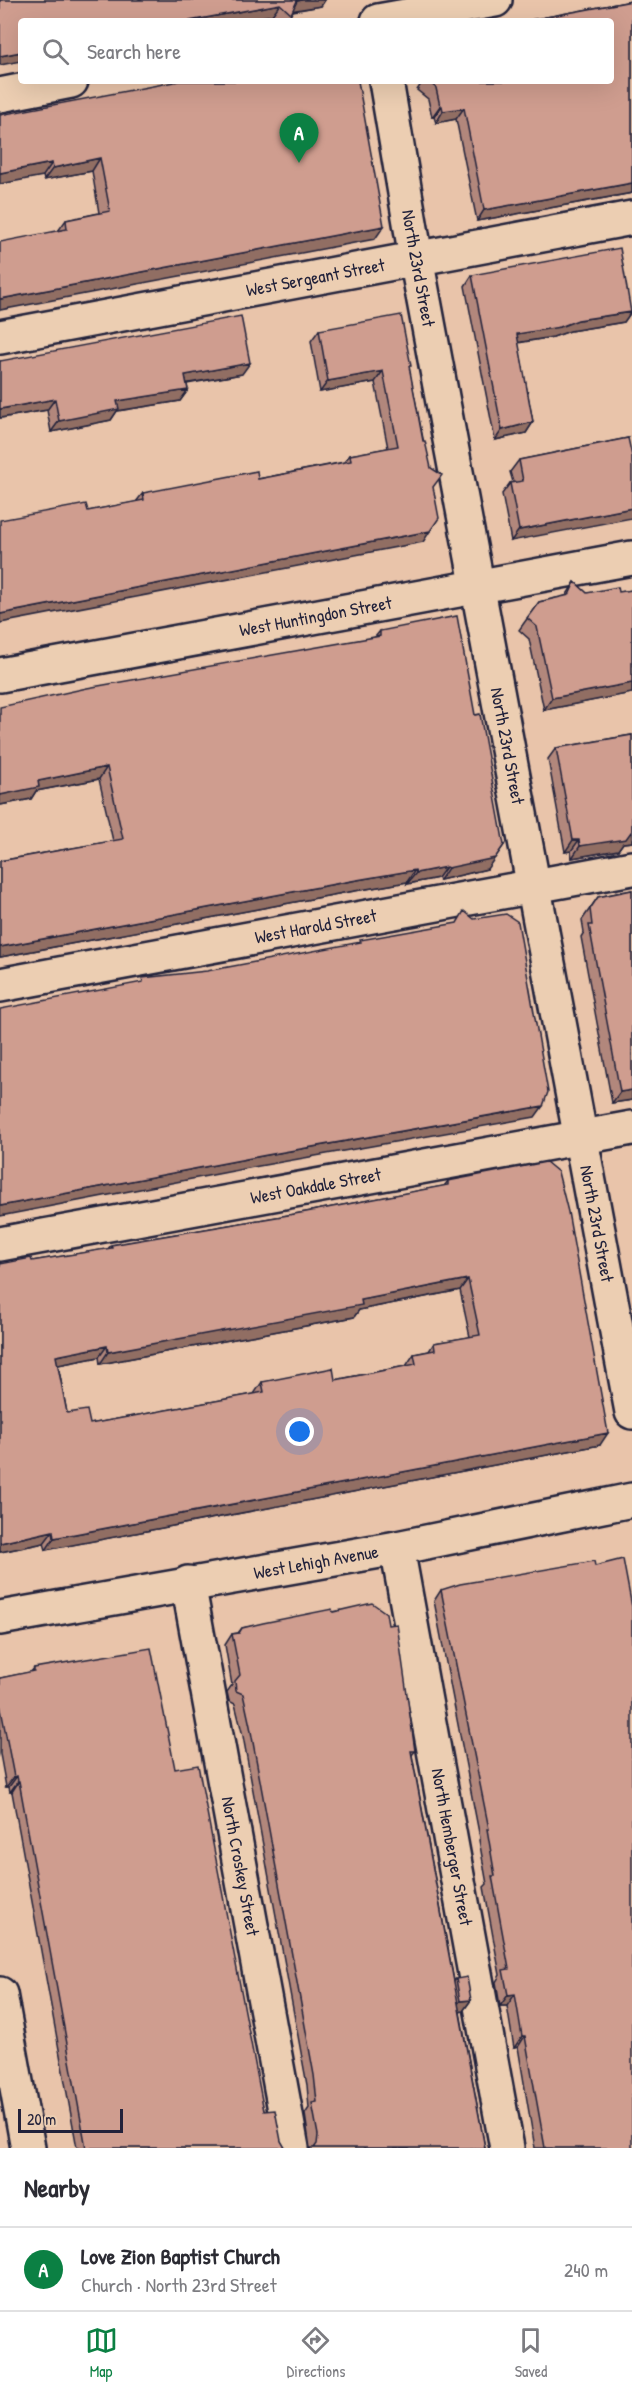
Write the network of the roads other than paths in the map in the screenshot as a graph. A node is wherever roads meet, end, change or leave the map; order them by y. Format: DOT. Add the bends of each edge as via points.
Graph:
graph roads {
  1 [pos="371,0"];
  2 [pos="495,0"];
  3 [pos="376,18"];
  4 [pos="394,18"];
  5 [pos="56,84"];
  6 [pos="387,84"];
  7 [pos="0,95"];
  8 [pos="632,218"];
  9 [pos="416,258"];
  10 [pos="0,337"];
  11 [pos="632,558"];
  12 [pos="478,586"];
  13 [pos="0,675"];
  14 [pos="632,868"];
  15 [pos="532,887"];
  16 [pos="0,985"];
  17 [pos="632,1128"];
  18 [pos="579,1138"];
  19 [pos="0,1244"];
  20 [pos="632,1412"];
  21 [pos="632,1500"];
  22 [pos="397,1548"];
  23 [pos="188,1583"];
  24 [pos="0,1618"];
  25 [pos="0,1994"];
  26 [pos="28,2148"];
  27 [pos="292,2148"];
  28 [pos="507,2148"];
  1 -- 3 [label="street"];
  2 -- 4 [label="street"];
  5 -- 7 [label="street"];
  6 -- 9 [label="street, North 23rd Street"];
  8 -- 9 [label="street, West Sergeant Street"];
  9 -- 10 [label="street, West Sergeant Street"];
  9 -- 12 [label="street, North 23rd Street"];
  11 -- 12 [label="street, West Huntingdon Street"];
  12 -- 13 [label="street, West Huntingdon Street"];
  12 -- 15 [label="street, North 23rd Street"];
  14 -- 15 [label="street, West Harold Street"];
  15 -- 16 [label="street, West Harold Street"];
  15 -- 18 [label="street, North 23rd Street"];
  17 -- 18 [label="street, West Oakdale Street"];
  18 -- 19 [label="street, West Oakdale Street"];
  18 -- 20 [label="street, North 23rd Street"];
  21 -- 22 [label="street, West Lehigh Avenue"];
  22 -- 23 [label="street, West Lehigh Avenue"];
  22 -- 28 [label="street, North Hemberger Street"];
  23 -- 24 [label="street, West Lehigh Avenue"];
  23 -- 27 [label="street, North Croskey Street"];
  25 -- 26 [label="street"];
}
